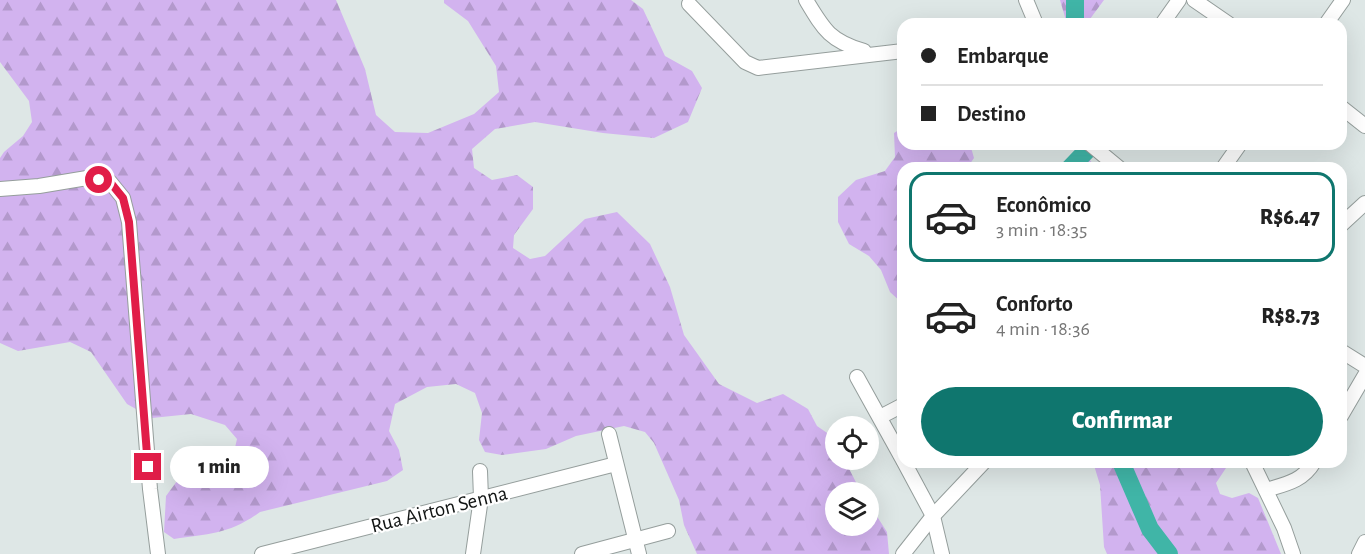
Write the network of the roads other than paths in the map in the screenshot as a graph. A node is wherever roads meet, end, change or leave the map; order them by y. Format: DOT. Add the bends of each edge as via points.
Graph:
graph roads {
  1 [pos="806,0"];
  2 [pos="1026,0"];
  3 [pos="1179,0"];
  4 [pos="1194,0"];
  5 [pos="1343,0"];
  6 [pos="689,4"];
  7 [pos="1034,18"];
  8 [pos="1166,18"];
  9 [pos="1220,18"];
  10 [pos="1330,18"];
  11 [pos="897,51"];
  12 [pos="872,53"];
  13 [pos="1347,112"];
  14 [pos="1365,126"];
  15 [pos="0,189"];
  16 [pos="1365,203"];
  17 [pos="1347,220"];
  18 [pos="1347,355"];
  19 [pos="1365,366"];
  20 [pos="1365,375"];
  21 [pos="856,377"];
  22 [pos="1347,406"];
  23 [pos="897,408"];
  24 [pos="880,417"];
  25 [pos="609,434"];
  26 [pos="897,448"];
  27 [pos="616,464"];
  28 [pos="908,468"];
  29 [pos="978,468"];
  30 [pos="1255,468"];
  31 [pos="1310,468"];
  32 [pos="480,471"];
  33 [pos="1266,490"];
  34 [pos="481,498"];
  35 [pos="933,516"];
  36 [pos="668,531"];
  37 [pos="1365,542"];
  38 [pos="637,547"];
  39 [pos="315,548"];
  40 [pos="158,554"];
  41 [pos="262,554"];
  42 [pos="473,554"];
  43 [pos="582,554"];
  44 [pos="903,554"];
  45 [pos="942,554"];
  46 [pos="1293,554"];
  47 [pos="1359,554"];
  1 -- 12 [label="street" via="823,28 844,45"];
  2 -- 7 [label="street"];
  3 -- 8 [label="street"];
  4 -- 9 [label="street"];
  5 -- 10 [label="street"];
  6 -- 12 [label="street" via="745,62 758,68"];
  11 -- 12 [label="street"];
  13 -- 14 [label="street"];
  15 -- 40 [label="street" via="87,178 110,182 123,198 129,222"];
  16 -- 17 [label="street"];
  18 -- 19 [label="street"];
  20 -- 22 [label="street"];
  21 -- 24 [label="street"];
  23 -- 24 [label="street"];
  24 -- 26 [label="street"];
  25 -- 27 [label="street"];
  27 -- 34 [label="street, Rua Airton Senna"];
  27 -- 38 [label="street"];
  28 -- 35 [label="street"];
  29 -- 35 [label="street"];
  30 -- 33 [label="street"];
  31 -- 33 [label="street" via="1297,480"];
  32 -- 34 [label="street"];
  33 -- 46 [label="street"];
  34 -- 39 [label="street, Rua Airton Senna"];
  34 -- 42 [label="street"];
  35 -- 44 [label="street"];
  35 -- 45 [label="street"];
  36 -- 38 [label="street"];
  37 -- 47 [label="street"];
  38 -- 43 [label="street"];
  39 -- 41 [label="street, Rua Airton Senna"];
}
